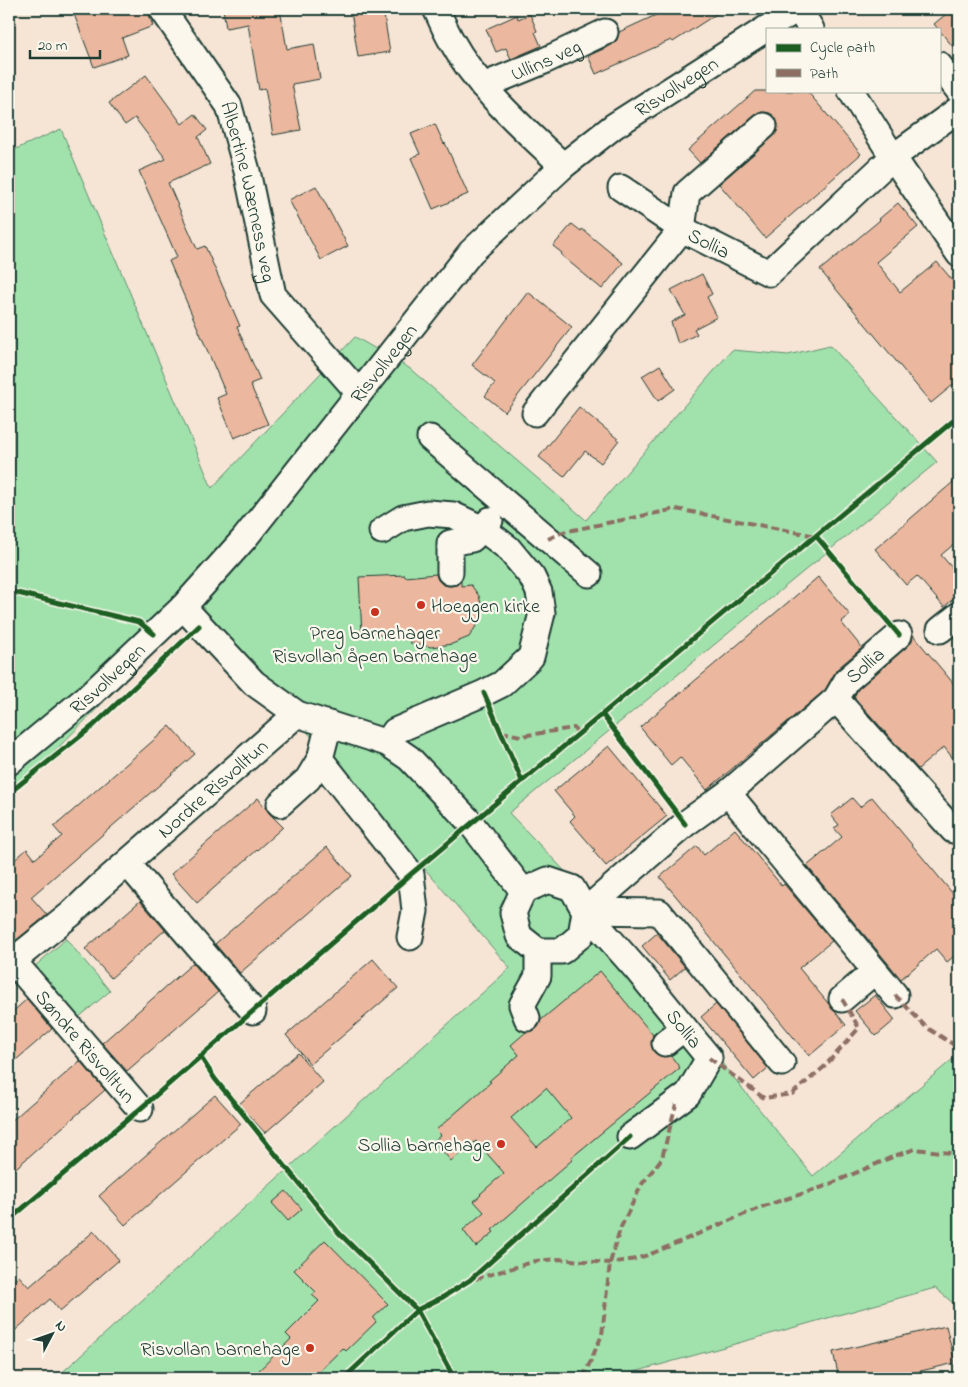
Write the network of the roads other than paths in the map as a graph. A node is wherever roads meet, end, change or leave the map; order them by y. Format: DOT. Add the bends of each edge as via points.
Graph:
graph roads {
  1 [pos="162,9"];
  2 [pos="436,9"];
  3 [pos="798,9"];
  4 [pos="768,28"];
  5 [pos="810,28"];
  6 [pos="766,29"];
  7 [pos="605,32"];
  8 [pos="940,66"];
  9 [pos="483,86"];
  10 [pos="959,91"];
  11 [pos="852,92"];
  12 [pos="959,109"];
  13 [pos="764,126"];
  14 [pos="893,157"];
  15 [pos="563,166"];
  16 [pos="621,188"];
  17 [pos="682,229"];
  18 [pos="958,249"];
  19 [pos="359,392"];
  20 [pos="535,413"];
  21 [pos="430,438"];
  22 [pos="506,503"];
  23 [pos="482,529"];
  24 [pos="382,531"];
  25 [pos="559,549"];
  26 [pos="450,572"];
  27 [pos="588,574"];
  28 [pos="532,577"];
  29 [pos="182,606"];
  30 [pos="959,615"];
  31 [pos="940,630"];
  32 [pos="899,635"];
  33 [pos="836,699"];
  34 [pos="297,714"];
  35 [pos="329,724"];
  36 [pos="387,743"];
  37 [pos="320,760"];
  38 [pos="9,762"];
  39 [pos="728,793"];
  40 [pos="280,804"];
  41 [pos="959,825"];
  42 [pos="127,863"];
  43 [pos="524,891"];
  44 [pos="586,911"];
  45 [pos="71,914"];
  46 [pos="410,936"];
  47 [pos="538,951"];
  48 [pos="11,963"];
  49 [pos="875,971"];
  50 [pos="895,995"];
  51 [pos="842,999"];
  52 [pos="253,1011"];
  53 [pos="527,1018"];
  54 [pos="782,1063"];
  55 [pos="140,1110"];
  56 [pos="630,1137"];
  1 -- 19 [label="street, Albertine Wærness veg" via="229,106 247,171 273,295"];
  2 -- 9 [label="street, Ullins veg" via="451,41"];
  3 -- 4 [label="street, Risvollvegen"];
  3 -- 5 [label="street"];
  6 -- 15 [label="street, Risvollvegen" via="614,126"];
  7 -- 9 [label="street, Ullins veg"];
  8 -- 10 [label="street"];
  9 -- 15 [label="street, Ullins veg"];
  11 -- 14 [label="street"];
  12 -- 14 [label="street, Sollia"];
  13 -- 17 [label="street" via="687,193"];
  14 -- 17 [label="street, Sollia" via="769,273"];
  14 -- 18 [label="street"];
  15 -- 19 [label="street, Risvollvegen" via="472,252"];
  16 -- 17 [label="street"];
  17 -- 20 [label="street, Sollia"];
  19 -- 29 [label="street, Risvollvegen" via="244,539"];
  21 -- 22 [label="street"];
  22 -- 23 [label="street"];
  22 -- 25 [label="street"];
  23 -- 24 [label="street" via="453,515 428,513 403,518"];
  23 -- 26 [label="street" via="472,539 450,544"];
  23 -- 28 [label="street" via="508,548"];
  25 -- 27 [label="street"];
  25 -- 28 [label="street"];
  28 -- 36 [label="street" via="539,592 542,613 531,657 502,684 395,731"];
  29 -- 34 [label="street" via="254,683"];
  29 -- 38 [label="street, Risvollvegen" via="90,695"];
  30 -- 31 [label="street"];
  32 -- 33 [label="street, Sollia" via="847,680"];
  33 -- 39 [label="street, Sollia"];
  33 -- 41 [label="street, Sollia" via="953,830"];
  34 -- 35 [label="street"];
  34 -- 42 [label="street, Nordre Risvolltun"];
  35 -- 36 [label="street"];
  35 -- 37 [label="street"];
  36 -- 43 [label="street" via="409,758 469,821"];
  37 -- 40 [label="street" via="308,779"];
  37 -- 46 [label="street" via="411,874 415,911"];
  39 -- 44 [label="street, Sollia" via="685,824"];
  39 -- 49 [label="street"];
  42 -- 45 [label="street, Nordre Risvolltun"];
  42 -- 52 [label="street"];
  43 -- 44 [label="street" via="548,880 572,888"];
  43 -- 47 [label="street" via="513,913 518,936"];
  44 -- 47 [label="street" via="581,935 562,951"];
  44 -- 54 [label="street" via="659,912"];
  44 -- 56 [label="street, Sollia" via="638,970 675,1035 709,1058 688,1094"];
  45 -- 48 [label="street, Søndre Risvolltun"];
  47 -- 53 [label="street" via="538,976 522,1005"];
  48 -- 55 [label="street, Søndre Risvolltun"];
  49 -- 50 [label="street"];
  49 -- 51 [label="street"];
}
